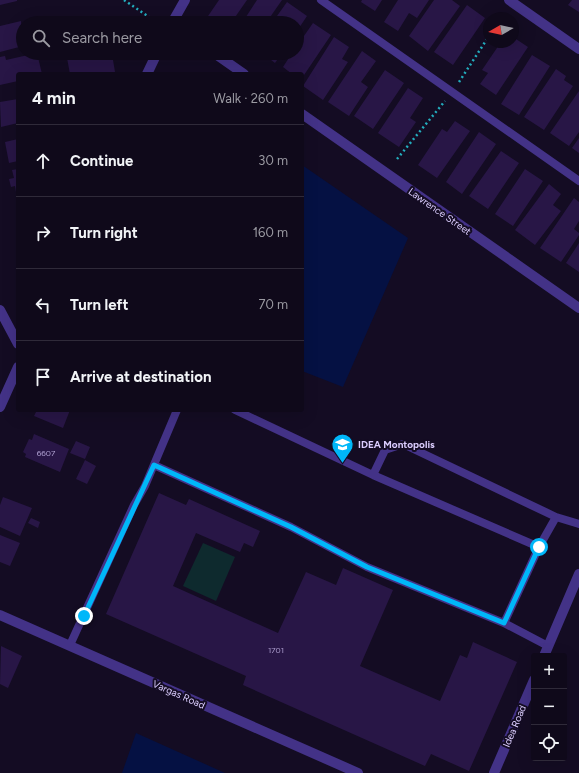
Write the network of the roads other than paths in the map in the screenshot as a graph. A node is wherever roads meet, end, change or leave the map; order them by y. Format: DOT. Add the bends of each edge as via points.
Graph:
graph roads {
  1 [pos="185,0"];
  2 [pos="321,0"];
  3 [pos="509,0"];
  4 [pos="176,16"];
  5 [pos="579,49"];
  6 [pos="154,60"];
  7 [pos="224,60"];
  8 [pos="148,72"];
  9 [pos="241,72"];
  10 [pos="304,115"];
  11 [pos="579,181"];
  12 [pos="578,305"];
  13 [pos="0,310"];
  14 [pos="16,340"];
  15 [pos="16,371"];
  16 [pos="0,407"];
  17 [pos="176,412"];
  18 [pos="239,412"];
  19 [pos="154,465"];
  20 [pos="373,475"];
  21 [pos="556,517"];
  22 [pos="579,524"];
  23 [pos="539,547"];
  24 [pos="579,574"];
  25 [pos="0,614"];
  26 [pos="504,623"];
  27 [pos="70,645"];
  28 [pos="548,646"];
  29 [pos="545,653"];
  30 [pos="531,687"];
  31 [pos="358,773"];
  32 [pos="494,773"];
  1 -- 4 [label="street"];
  2 -- 11 [label="lane"];
  3 -- 5 [label="street"];
  6 -- 8 [label="street"];
  7 -- 9 [label="street"];
  10 -- 12 [label="street, Lawrence Street"];
  13 -- 14 [label="street"];
  15 -- 16 [label="street"];
  17 -- 19 [label="lane"];
  18 -- 20 [label="lane"];
  19 -- 26 [label="lane" via="291,527 367,567"];
  19 -- 27 [label="lane"];
  20 -- 21 [label="lane" via="385,450 403,444"];
  20 -- 23 [label="lane"];
  21 -- 22 [label="lane"];
  21 -- 23 [label="lane"];
  23 -- 26 [label="lane"];
  24 -- 28 [label="street"];
  25 -- 27 [label="street, Vargas Road"];
  26 -- 28 [label="lane"];
  27 -- 31 [label="street, Vargas Road"];
  28 -- 29 [label="street"];
  30 -- 32 [label="street, Idea Road"];
}
